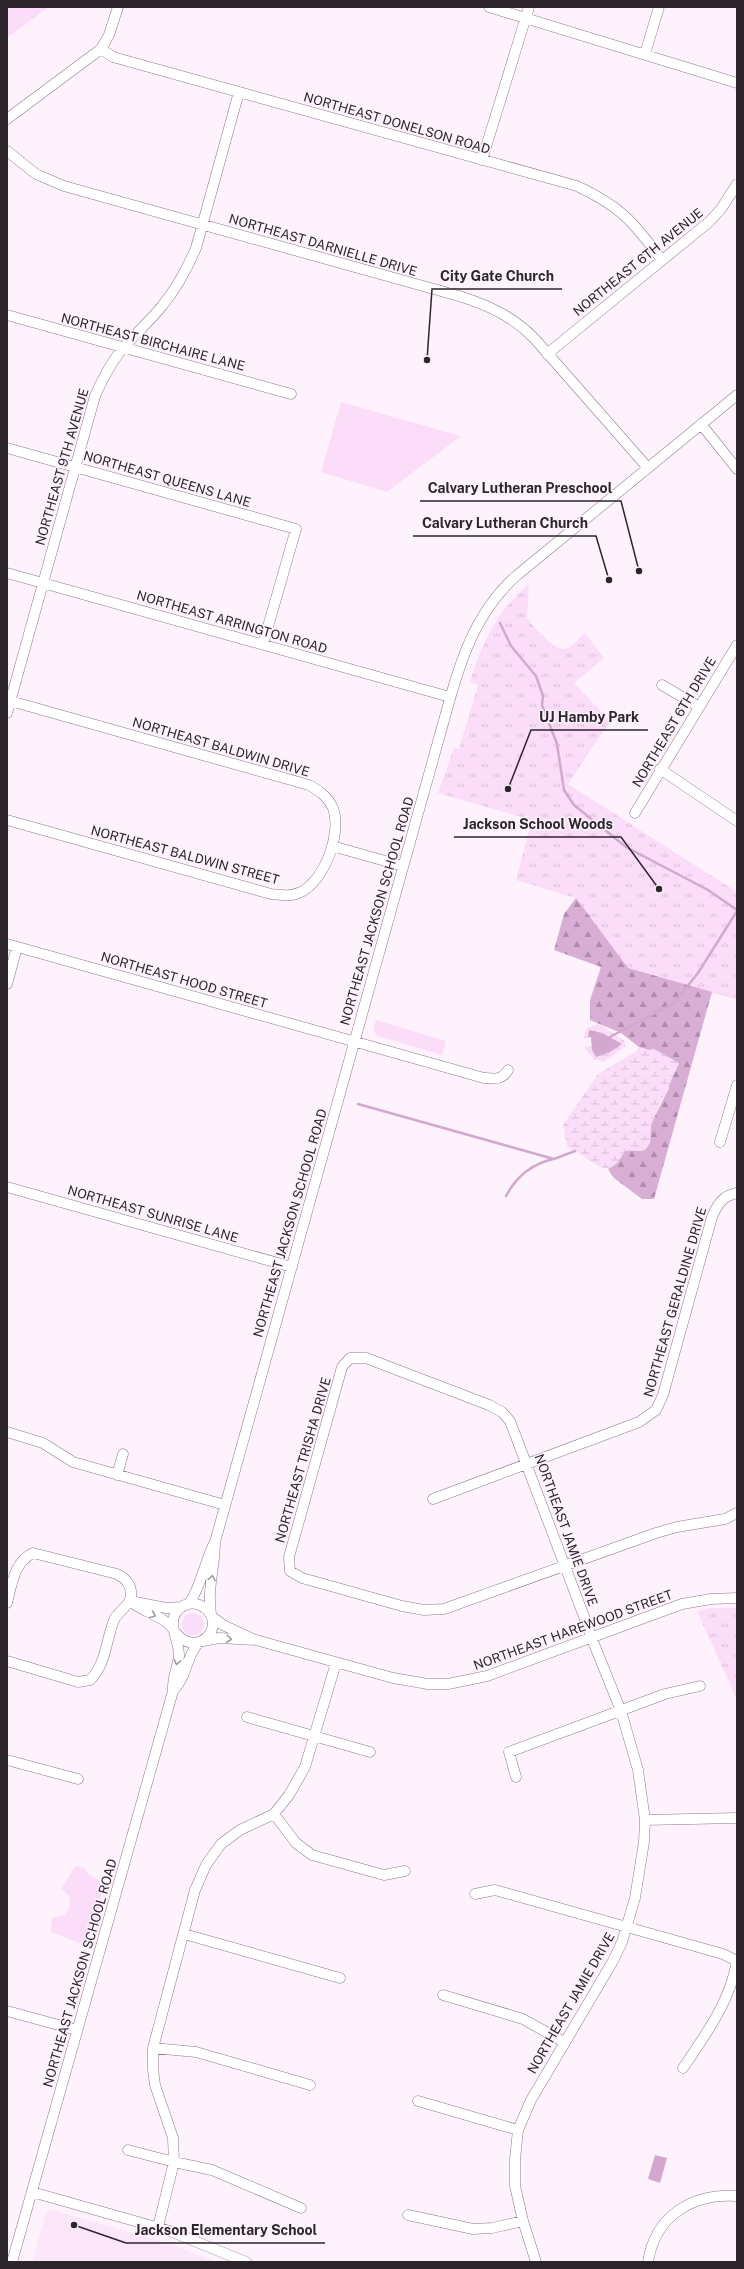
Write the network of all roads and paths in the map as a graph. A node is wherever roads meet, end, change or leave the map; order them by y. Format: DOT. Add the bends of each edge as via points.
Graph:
graph roads {
  1 [pos="118,7"];
  2 [pos="489,7"];
  3 [pos="529,7"];
  4 [pos="659,7"];
  5 [pos="526,18"];
  6 [pos="101,49"];
  7 [pos="645,54"];
  8 [pos="737,83"];
  9 [pos="239,92"];
  10 [pos="7,119"];
  11 [pos="7,151"];
  12 [pos="482,160"];
  13 [pos="737,184"];
  14 [pos="202,224"];
  15 [pos="662,260"];
  16 [pos="7,315"];
  17 [pos="124,347"];
  18 [pos="547,354"];
  19 [pos="291,394"];
  20 [pos="737,395"];
  21 [pos="701,424"];
  22 [pos="7,448"];
  23 [pos="75,466"];
  24 [pos="648,468"];
  25 [pos="737,469"];
  26 [pos="7,573"];
  27 [pos="42,583"];
  28 [pos="263,644"];
  29 [pos="737,645"];
  30 [pos="662,685"];
  31 [pos="450,697"];
  32 [pos="9,701"];
  33 [pos="699,707"];
  34 [pos="7,713"];
  35 [pos="660,769"];
  36 [pos="635,813"];
  37 [pos="7,820"];
  38 [pos="737,821"];
  39 [pos="332,846"];
  40 [pos="403,866"];
  41 [pos="7,944"];
  42 [pos="18,946"];
  43 [pos="7,984"];
  44 [pos="354,1042"];
  45 [pos="508,1070"];
  46 [pos="737,1085"];
  47 [pos="720,1142"];
  48 [pos="7,1187"];
  49 [pos="737,1193"];
  50 [pos="292,1267"];
  51 [pos="350,1358"];
  52 [pos="7,1432"];
  53 [pos="123,1454"];
  54 [pos="528,1464"];
  55 [pos="117,1475"];
  56 [pos="433,1499"];
  57 [pos="225,1505"];
  58 [pos="737,1513"];
  59 [pos="215,1542"];
  60 [pos="565,1566"];
  61 [pos="737,1598"];
  62 [pos="130,1601"];
  63 [pos="7,1603"];
  64 [pos="185,1605"];
  65 [pos="211,1615"];
  66 [pos="175,1632"];
  67 [pos="592,1638"];
  68 [pos="256,1640"];
  69 [pos="200,1642"];
  70 [pos="7,1661"];
  71 [pos="336,1663"];
  72 [pos="700,1686"];
  73 [pos="173,1691"];
  74 [pos="620,1711"];
  75 [pos="247,1717"];
  76 [pos="314,1738"];
  77 [pos="370,1752"];
  78 [pos="7,1760"];
  79 [pos="516,1777"];
  80 [pos="78,1779"];
  81 [pos="274,1814"];
  82 [pos="737,1818"];
  83 [pos="645,1820"];
  84 [pos="404,1871"];
  85 [pos="475,1894"];
  86 [pos="628,1928"];
  87 [pos="184,1934"];
  88 [pos="340,1978"];
  89 [pos="443,1996"];
  90 [pos="7,2011"];
  91 [pos="77,2030"];
  92 [pos="564,2042"];
  93 [pos="153,2048"];
  94 [pos="683,2068"];
  95 [pos="310,2085"];
  96 [pos="418,2101"];
  97 [pos="518,2130"];
  98 [pos="128,2150"];
  99 [pos="174,2162"];
  100 [pos="32,2192"];
  101 [pos="737,2196"];
  102 [pos="301,2208"];
  103 [pos="408,2215"];
  104 [pos="523,2221"];
  105 [pos="158,2227"];
  106 [pos="11,2259"];
  107 [pos="246,2262"];
  108 [pos="536,2262"];
  109 [pos="648,2262"];
  1 -- 6 [label="street" via="109,35"];
  2 -- 5 [label="street"];
  3 -- 5 [label="street"];
  4 -- 7 [label="street"];
  5 -- 7 [label="street"];
  5 -- 12 [label="street"];
  6 -- 9 [label="street, NORTHEAST DONELSON ROAD" via="114,57"];
  6 -- 10 [label="street"];
  7 -- 8 [label="street"];
  9 -- 12 [label="street, NORTHEAST DONELSON ROAD"];
  9 -- 14 [label="street, NORTHEAST 9TH AVENUE"];
  11 -- 14 [label="street, NORTHEAST DARNIELLE DRIVE" via="36,174 64,186"];
  12 -- 15 [label="street, NORTHEAST DONELSON ROAD" via="577,186 594,194 633,222"];
  13 -- 15 [label="street, NORTHEAST 6TH AVENUE" via="709,222"];
  14 -- 17 [label="street, NORTHEAST 9TH AVENUE" via="196,248 179,284"];
  14 -- 18 [label="street, NORTHEAST DARNIELLE DRIVE" via="480,302 522,326"];
  15 -- 18 [label="street, NORTHEAST 6TH AVENUE"];
  16 -- 17 [label="street, NORTHEAST BIRCHAIRE LANE"];
  17 -- 19 [label="street, NORTHEAST BIRCHAIRE LANE"];
  17 -- 23 [label="street, NORTHEAST 9TH AVENUE" via="103,377 95,396"];
  18 -- 24 [label="street, NORTHEAST DARNIELLE DRIVE"];
  20 -- 21 [label="street, NORTHEAST JACKSON SCHOOL ROAD"];
  21 -- 24 [label="street, NORTHEAST JACKSON SCHOOL ROAD"];
  21 -- 25 [label="street"];
  22 -- 23 [label="street, NORTHEAST QUEENS LANE"];
  23 -- 27 [label="street, NORTHEAST 9TH AVENUE"];
  23 -- 28 [label="street, NORTHEAST QUEENS LANE" via="296,529"];
  24 -- 31 [label="street, NORTHEAST JACKSON SCHOOL ROAD" via="534,560 501,590 489,604 470,638"];
  26 -- 27 [label="street, NORTHEAST ARRINGTON ROAD"];
  27 -- 28 [label="street, NORTHEAST ARRINGTON ROAD"];
  27 -- 32 [label="street, NORTHEAST 9TH AVENUE"];
  28 -- 31 [label="street, NORTHEAST ARRINGTON ROAD"];
  29 -- 33 [label="street, NORTHEAST 6TH DRIVE"];
  30 -- 33 [label="street"];
  31 -- 40 [label="street, NORTHEAST JACKSON SCHOOL ROAD"];
  32 -- 34 [label="street, NORTHEAST 9TH AVENUE"];
  32 -- 39 [label="street, NORTHEAST BALDWIN DRIVE" via="309,785 324,794 333,809 335,826"];
  33 -- 35 [label="street, NORTHEAST 6TH DRIVE"];
  35 -- 36 [label="street, NORTHEAST 6TH DRIVE"];
  35 -- 38 [label="street"];
  37 -- 39 [label="street, NORTHEAST BALDWIN STREET" via="280,895 300,892 316,881 328,860"];
  39 -- 40 [label="street"];
  40 -- 44 [label="street, NORTHEAST JACKSON SCHOOL ROAD"];
  41 -- 42 [label="street, NORTHEAST HOOD STREET"];
  42 -- 43 [label="street"];
  42 -- 44 [label="street, NORTHEAST HOOD STREET"];
  44 -- 45 [label="street, NORTHEAST HOOD STREET" via="484,1078 497,1080 505,1076"];
  44 -- 50 [label="street, NORTHEAST JACKSON SCHOOL ROAD"];
  46 -- 47 [label="street"];
  48 -- 50 [label="street, NORTHEAST SUNRISE LANE"];
  49 -- 54 [label="street, NORTHEAST GERALDINE DRIVE" via="727,1195 718,1203 712,1216 663,1395 656,1410 639,1422"];
  50 -- 57 [label="street, NORTHEAST JACKSON SCHOOL ROAD"];
  51 -- 54 [label="street, NORTHEAST JAMIE DRIVE" via="366,1358 502,1412 510,1421"];
  51 -- 60 [label="street, NORTHEAST TRISHA DRIVE" via="342,1367 289,1557 290,1571 302,1578 402,1606 435,1610 463,1604"];
  52 -- 55 [label="street" via="44,1443 73,1462"];
  53 -- 55 [label="street"];
  54 -- 56 [label="street, NORTHEAST GERALDINE DRIVE"];
  54 -- 60 [label="street, NORTHEAST JAMIE DRIVE"];
  55 -- 57 [label="street"];
  57 -- 59 [label="street, NORTHEAST JACKSON SCHOOL ROAD"];
  58 -- 60 [label="street" via="725,1519 656,1533"];
  59 -- 64 [label="street, NORTHEAST JACKSON SCHOOL ROAD" via="207,1556 198,1589"];
  65 -- 59 [label="street, NORTHEAST JACKSON SCHOOL ROAD, one-way" via="209,1592 215,1559"];
  60 -- 67 [label="street, NORTHEAST JAMIE DRIVE"];
  61 -- 67 [label="street, NORTHEAST HAREWOOD STREET" via="682,1604"];
  62 -- 63 [label="street" via="131,1591 123,1578 33,1553 23,1558 18,1567"];
  62 -- 64 [label="street" via="166,1608"];
  62 -- 66 [label="street, one-way" via="140,1610 163,1620"];
  62 -- 70 [label="street" via="115,1619 100,1668 90,1680 78,1682"];
  64 -- 65 [label="street" via="202,1605"];
  64 -- 66 [label="street" via="174,1617"];
  65 -- 68 [label="street, NORTHEAST HAREWOOD STREET" via="223,1626"];
  65 -- 69 [label="street" via="213,1621 210,1633"];
  66 -- 69 [label="street" via="186,1642"];
  66 -- 73 [label="street, NORTHEAST JACKSON SCHOOL ROAD, one-way" via="179,1656 172,1679"];
  67 -- 71 [label="street, NORTHEAST HAREWOOD STREET" via="487,1676 448,1684 411,1682"];
  67 -- 74 [label="street, NORTHEAST JAMIE DRIVE"];
  69 -- 68 [label="street, NORTHEAST HAREWOOD STREET, one-way" via="219,1638"];
  68 -- 71 [label="street, NORTHEAST HAREWOOD STREET"];
  69 -- 73 [label="street, NORTHEAST JACKSON SCHOOL ROAD" via="191,1653 182,1682"];
  71 -- 76 [label="street"];
  72 -- 74 [label="street" via="665,1694"];
  73 -- 91 [label="street, NORTHEAST JACKSON SCHOOL ROAD"];
  74 -- 79 [label="street" via="509,1752"];
  74 -- 83 [label="street, NORTHEAST JAMIE DRIVE" via="638,1770"];
  75 -- 76 [label="street"];
  76 -- 77 [label="street"];
  76 -- 81 [label="street" via="305,1766 289,1795"];
  78 -- 80 [label="street"];
  81 -- 84 [label="street" via="296,1843 312,1855 384,1875"];
  81 -- 87 [label="street" via="240,1830 221,1844 206,1865 195,1890"];
  82 -- 83 [label="street"];
  83 -- 86 [label="street, NORTHEAST JAMIE DRIVE" via="642,1862"];
  85 -- 86 [label="street" via="495,1890"];
  86 -- 92 [label="street, NORTHEAST JAMIE DRIVE" via="613,1961"];
  86 -- 94 [label="street" via="723,1954 737,1961 726,2000"];
  87 -- 88 [label="street"];
  87 -- 93 [label="street"];
  89 -- 92 [label="street" via="523,2019"];
  90 -- 91 [label="street"];
  91 -- 100 [label="street, NORTHEAST JACKSON SCHOOL ROAD"];
  92 -- 97 [label="street, NORTHEAST JAMIE DRIVE" via="530,2100"];
  93 -- 95 [label="street" via="196,2052"];
  93 -- 99 [label="street" via="154,2074 173,2138"];
  96 -- 97 [label="street"];
  97 -- 104 [label="street, NORTHEAST JAMIE DRIVE" via="515,2186"];
  98 -- 99 [label="street"];
  99 -- 102 [label="street" via="212,2170"];
  99 -- 105 [label="street"];
  100 -- 105 [label="street"];
  100 -- 106 [label="street, NORTHEAST JACKSON SCHOOL ROAD"];
  101 -- 109 [label="street" via="712,2195 681,2209 655,2236"];
  103 -- 104 [label="street" via="473,2229 492,2228"];
  104 -- 108 [label="street, NORTHEAST JAMIE DRIVE"];
  105 -- 107 [label="street"];
}
